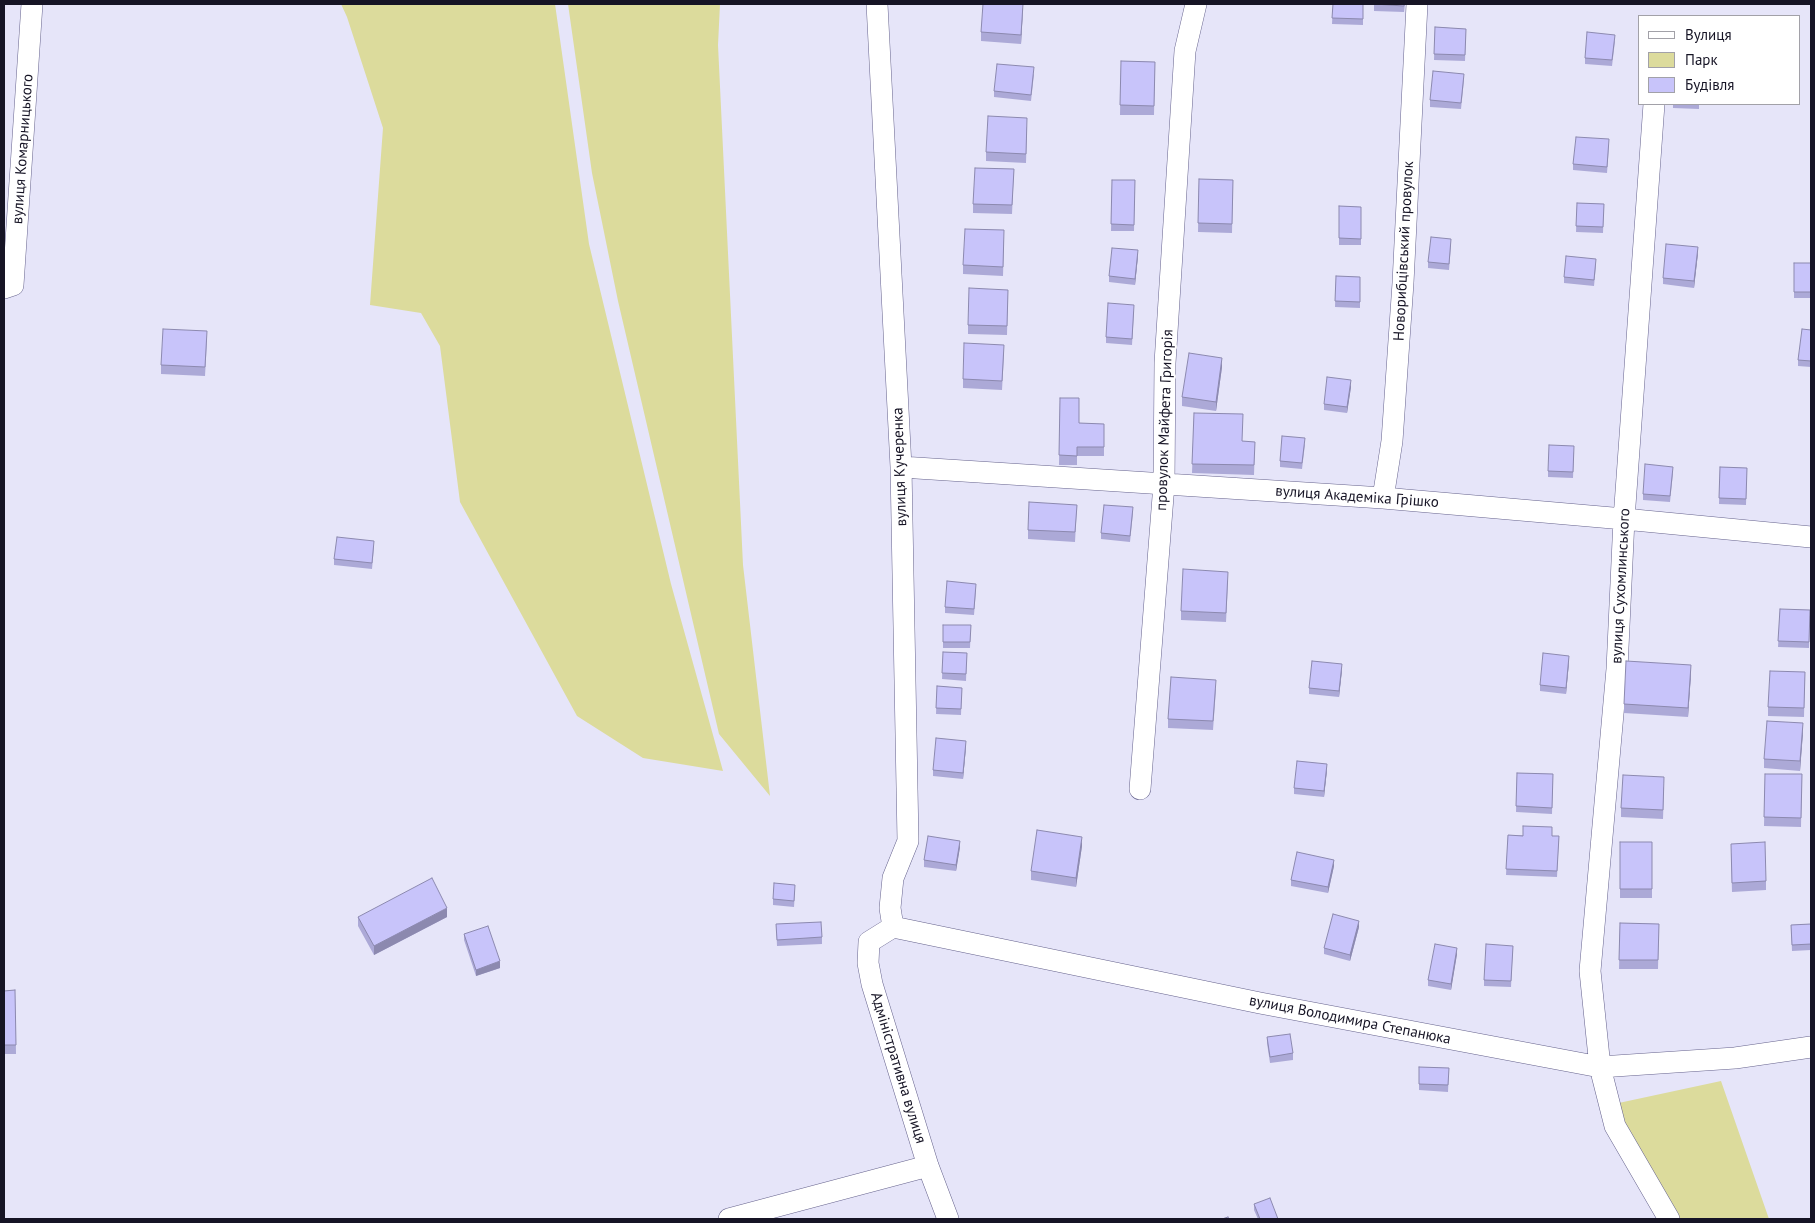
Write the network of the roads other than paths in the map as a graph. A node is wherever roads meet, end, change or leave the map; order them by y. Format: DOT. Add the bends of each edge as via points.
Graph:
graph roads {
  1 [pos="32,4"];
  2 [pos="877,4"];
  3 [pos="1196,4"];
  4 [pos="1417,4"];
  5 [pos="1654,105"];
  6 [pos="4,288"];
  7 [pos="901,467"];
  8 [pos="1164,484"];
  9 [pos="1383,498"];
  10 [pos="1624,518"];
  11 [pos="1811,537"];
  12 [pos="1140,790"];
  13 [pos="893,927"];
  14 [pos="1811,1047"];
  15 [pos="1600,1067"];
  16 [pos="928,1166"];
  17 [pos="728,1219"];
  18 [pos="948,1219"];
  19 [pos="1668,1219"];
  1 -- 6 [label="street, вулиця Комарницького" via="13,285"];
  2 -- 7 [label="street, вулиця Кучеренка"];
  3 -- 8 [label="street, провулок Майфета Григорія" via="1185,51 1165,363"];
  4 -- 9 [label="street, Новорибцівський провулок" via="1403,283 1392,441"];
  5 -- 10 [label="street, вулиця Сухомлинського"];
  7 -- 8 [label="street, вулиця Академіка Грішко"];
  7 -- 13 [label="street, вулиця Кучеренка" via="908,840 893,878 890,908"];
  8 -- 9 [label="street, вулиця Академіка Грішко"];
  8 -- 12 [label="street, провулок Майфета Григорія"];
  9 -- 10 [label="street, вулиця Академіка Грішко"];
  10 -- 11 [label="street, вулиця Академіка Грішко"];
  10 -- 15 [label="street, вулиця Сухомлинського" via="1617,669 1590,971"];
  13 -- 15 [label="street, вулиця Володимира Степанюка" via="1242,999"];
  13 -- 16 [label="street, Адміністративна вулиця" via="869,942 868,963"];
  14 -- 15 [label="street, вулиця Володимира Степанюка" via="1735,1058"];
  15 -- 19 [label="street, вулиця Сухомлинського" via="1615,1126"];
  16 -- 17 [label="street"];
  16 -- 18 [label="street, Адміністративна вулиця"];
}
